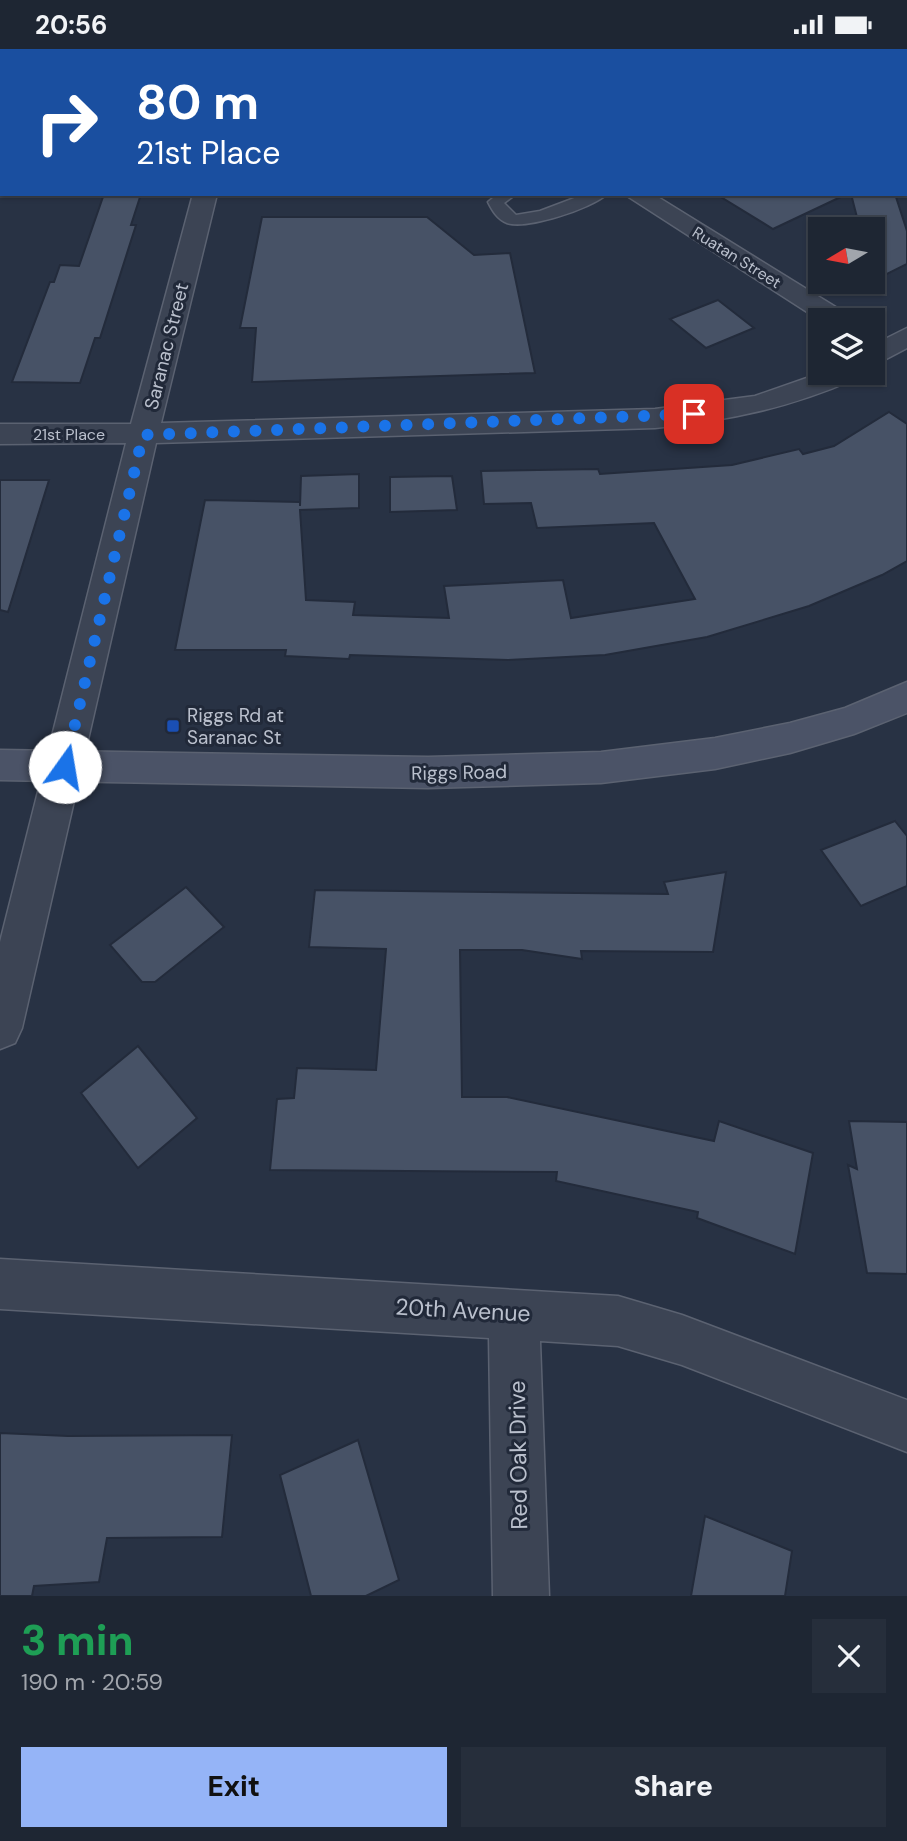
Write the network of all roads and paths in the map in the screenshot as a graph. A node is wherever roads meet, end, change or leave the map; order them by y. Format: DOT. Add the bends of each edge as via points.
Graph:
graph roads {
  1 [pos="204,196"];
  2 [pos="506,196"];
  3 [pos="594,196"];
  4 [pos="639,196"];
  5 [pos="818,308"];
  6 [pos="818,385"];
  7 [pos="0,433"];
  8 [pos="143,435"];
  9 [pos="907,696"];
  10 [pos="0,765"];
  11 [pos="65,767"];
  12 [pos="0,1028"];
  13 [pos="0,1284"];
  14 [pos="514,1313"];
  15 [pos="907,1426"];
  16 [pos="522,1596"];
  1 -- 8 [label="street, Saranac Street"];
  2 -- 3 [label="lane" via="496,202 502,214 515,220"];
  4 -- 5 [label="street, Ruatan Street"];
  6 -- 8 [label="street, 21st Place" via="769,403 672,417"];
  7 -- 8 [label="street, 21st Place"];
  8 -- 11 [label="street, Saranac Street"];
  9 -- 11 [label="main road, Riggs Road" via="851,721 797,737 712,756 596,768 432,774"];
  10 -- 11 [label="main road, Riggs Road"];
  11 -- 12 [label="street, Saranac Street"];
  13 -- 14 [label="street, 20th Avenue"];
  14 -- 15 [label="street, 20th Avenue" via="618,1321 682,1340"];
  14 -- 16 [label="street, Red Oak Drive"];
}
